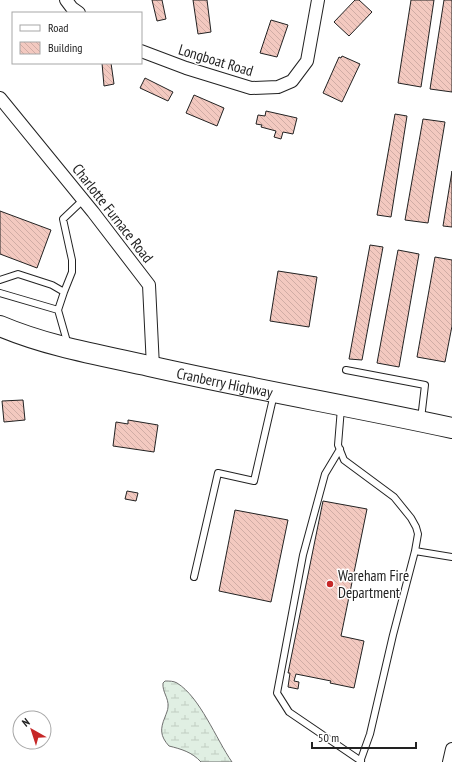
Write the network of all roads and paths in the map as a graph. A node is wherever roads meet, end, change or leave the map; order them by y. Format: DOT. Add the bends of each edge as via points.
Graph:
graph roads {
  1 [pos="66,0"];
  2 [pos="318,0"];
  3 [pos="78,12"];
  4 [pos="142,51"];
  5 [pos="0,98"];
  6 [pos="83,200"];
  7 [pos="0,280"];
  8 [pos="64,292"];
  9 [pos="0,293"];
  10 [pos="58,310"];
  11 [pos="0,326"];
  12 [pos="69,347"];
  13 [pos="153,367"];
  14 [pos="346,370"];
  15 [pos="274,392"];
  16 [pos="341,406"];
  17 [pos="420,421"];
  18 [pos="452,428"];
  19 [pos="340,449"];
  20 [pos="415,551"];
  21 [pos="452,557"];
  22 [pos="194,577"];
  23 [pos="452,749"];
  24 [pos="361,761"];
  25 [pos="449,762"];
  1 -- 3 [label="street"];
  2 -- 4 [label="street, Longboat Road" via="308,61 292,80 278,87 251,88"];
  5 -- 6 [label="street, Charlotte Furnace Road"];
  6 -- 8 [label="lane" via="63,219 72,260 72,272"];
  6 -- 13 [label="street, Charlotte Furnace Road" via="149,285"];
  7 -- 8 [label="lane" via="18,274 52,285"];
  8 -- 10 [label="lane"];
  9 -- 10 [label="lane"];
  10 -- 12 [label="lane"];
  11 -- 12 [label="main road, Cranberry Highway" via="19,334"];
  12 -- 13 [label="main road, Cranberry Highway"];
  13 -- 15 [label="main road, Cranberry Highway"];
  14 -- 17 [label="lane" via="424,385"];
  15 -- 16 [label="main road, Cranberry Highway"];
  15 -- 22 [label="lane" via="254,481 218,473"];
  16 -- 17 [label="main road, Cranberry Highway"];
  16 -- 19 [label="lane" via="338,445"];
  17 -- 18 [label="main road, Cranberry Highway"];
  19 -- 20 [label="lane" via="344,460 394,497 411,518 418,534"];
  19 -- 24 [label="lane" via="325,474 304,556 277,693 289,712"];
  20 -- 21 [label="lane"];
  20 -- 24 [label="lane"];
  23 -- 25 [label="street"];
}
